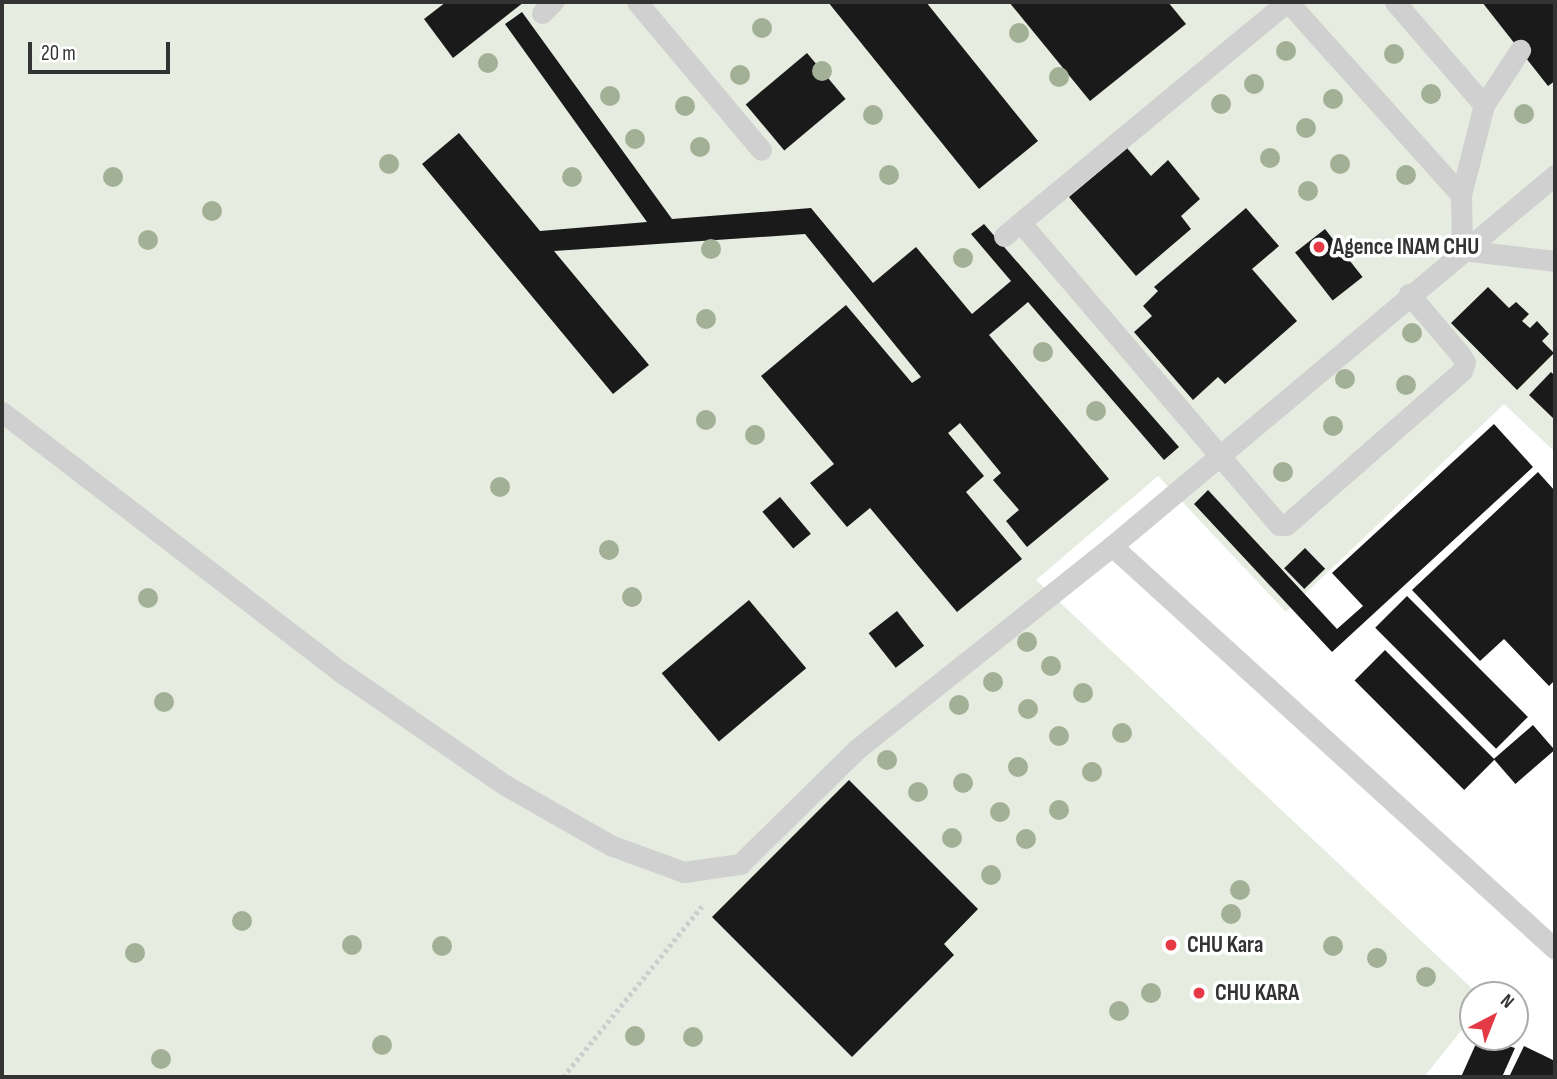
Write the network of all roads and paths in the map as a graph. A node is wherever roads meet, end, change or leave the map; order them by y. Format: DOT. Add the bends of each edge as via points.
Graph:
graph roads {
  1 [pos="637,2"];
  2 [pos="1287,2"];
  3 [pos="1395,2"];
  4 [pos="1520,50"];
  5 [pos="1484,104"];
  6 [pos="761,150"];
  7 [pos="1555,175"];
  8 [pos="1461,195"];
  9 [pos="1021,223"];
  10 [pos="1004,236"];
  11 [pos="1462,250"];
  12 [pos="1555,261"];
  13 [pos="1409,294"];
  14 [pos="2,411"];
  15 [pos="1217,457"];
  16 [pos="1112,546"];
  17 [pos="740,864"];
  18 [pos="1555,949"];
  19 [pos="563,1077"];
  1 -- 6 [label="lane"];
  2 -- 8 [label="lane"];
  2 -- 9 [label="lane"];
  3 -- 5 [label="lane"];
  4 -- 5 [label="lane"];
  5 -- 8 [label="lane"];
  7 -- 11 [label="lane"];
  8 -- 11 [label="lane"];
  9 -- 10 [label="lane"];
  9 -- 15 [label="lane"];
  11 -- 12 [label="lane"];
  11 -- 13 [label="lane"];
  13 -- 15 [label="lane"];
  13 -- 15 [label="lane" via="1460,354 1465,362 1462,371 1318,498 1279,525"];
  14 -- 17 [label="lane" via="344,674 505,785 610,845 684,872"];
  15 -- 16 [label="lane"];
  16 -- 17 [label="lane" via="857,750"];
  16 -- 18 [label="lane"];
  17 -- 19 [label="path" via="664,949"];
}
